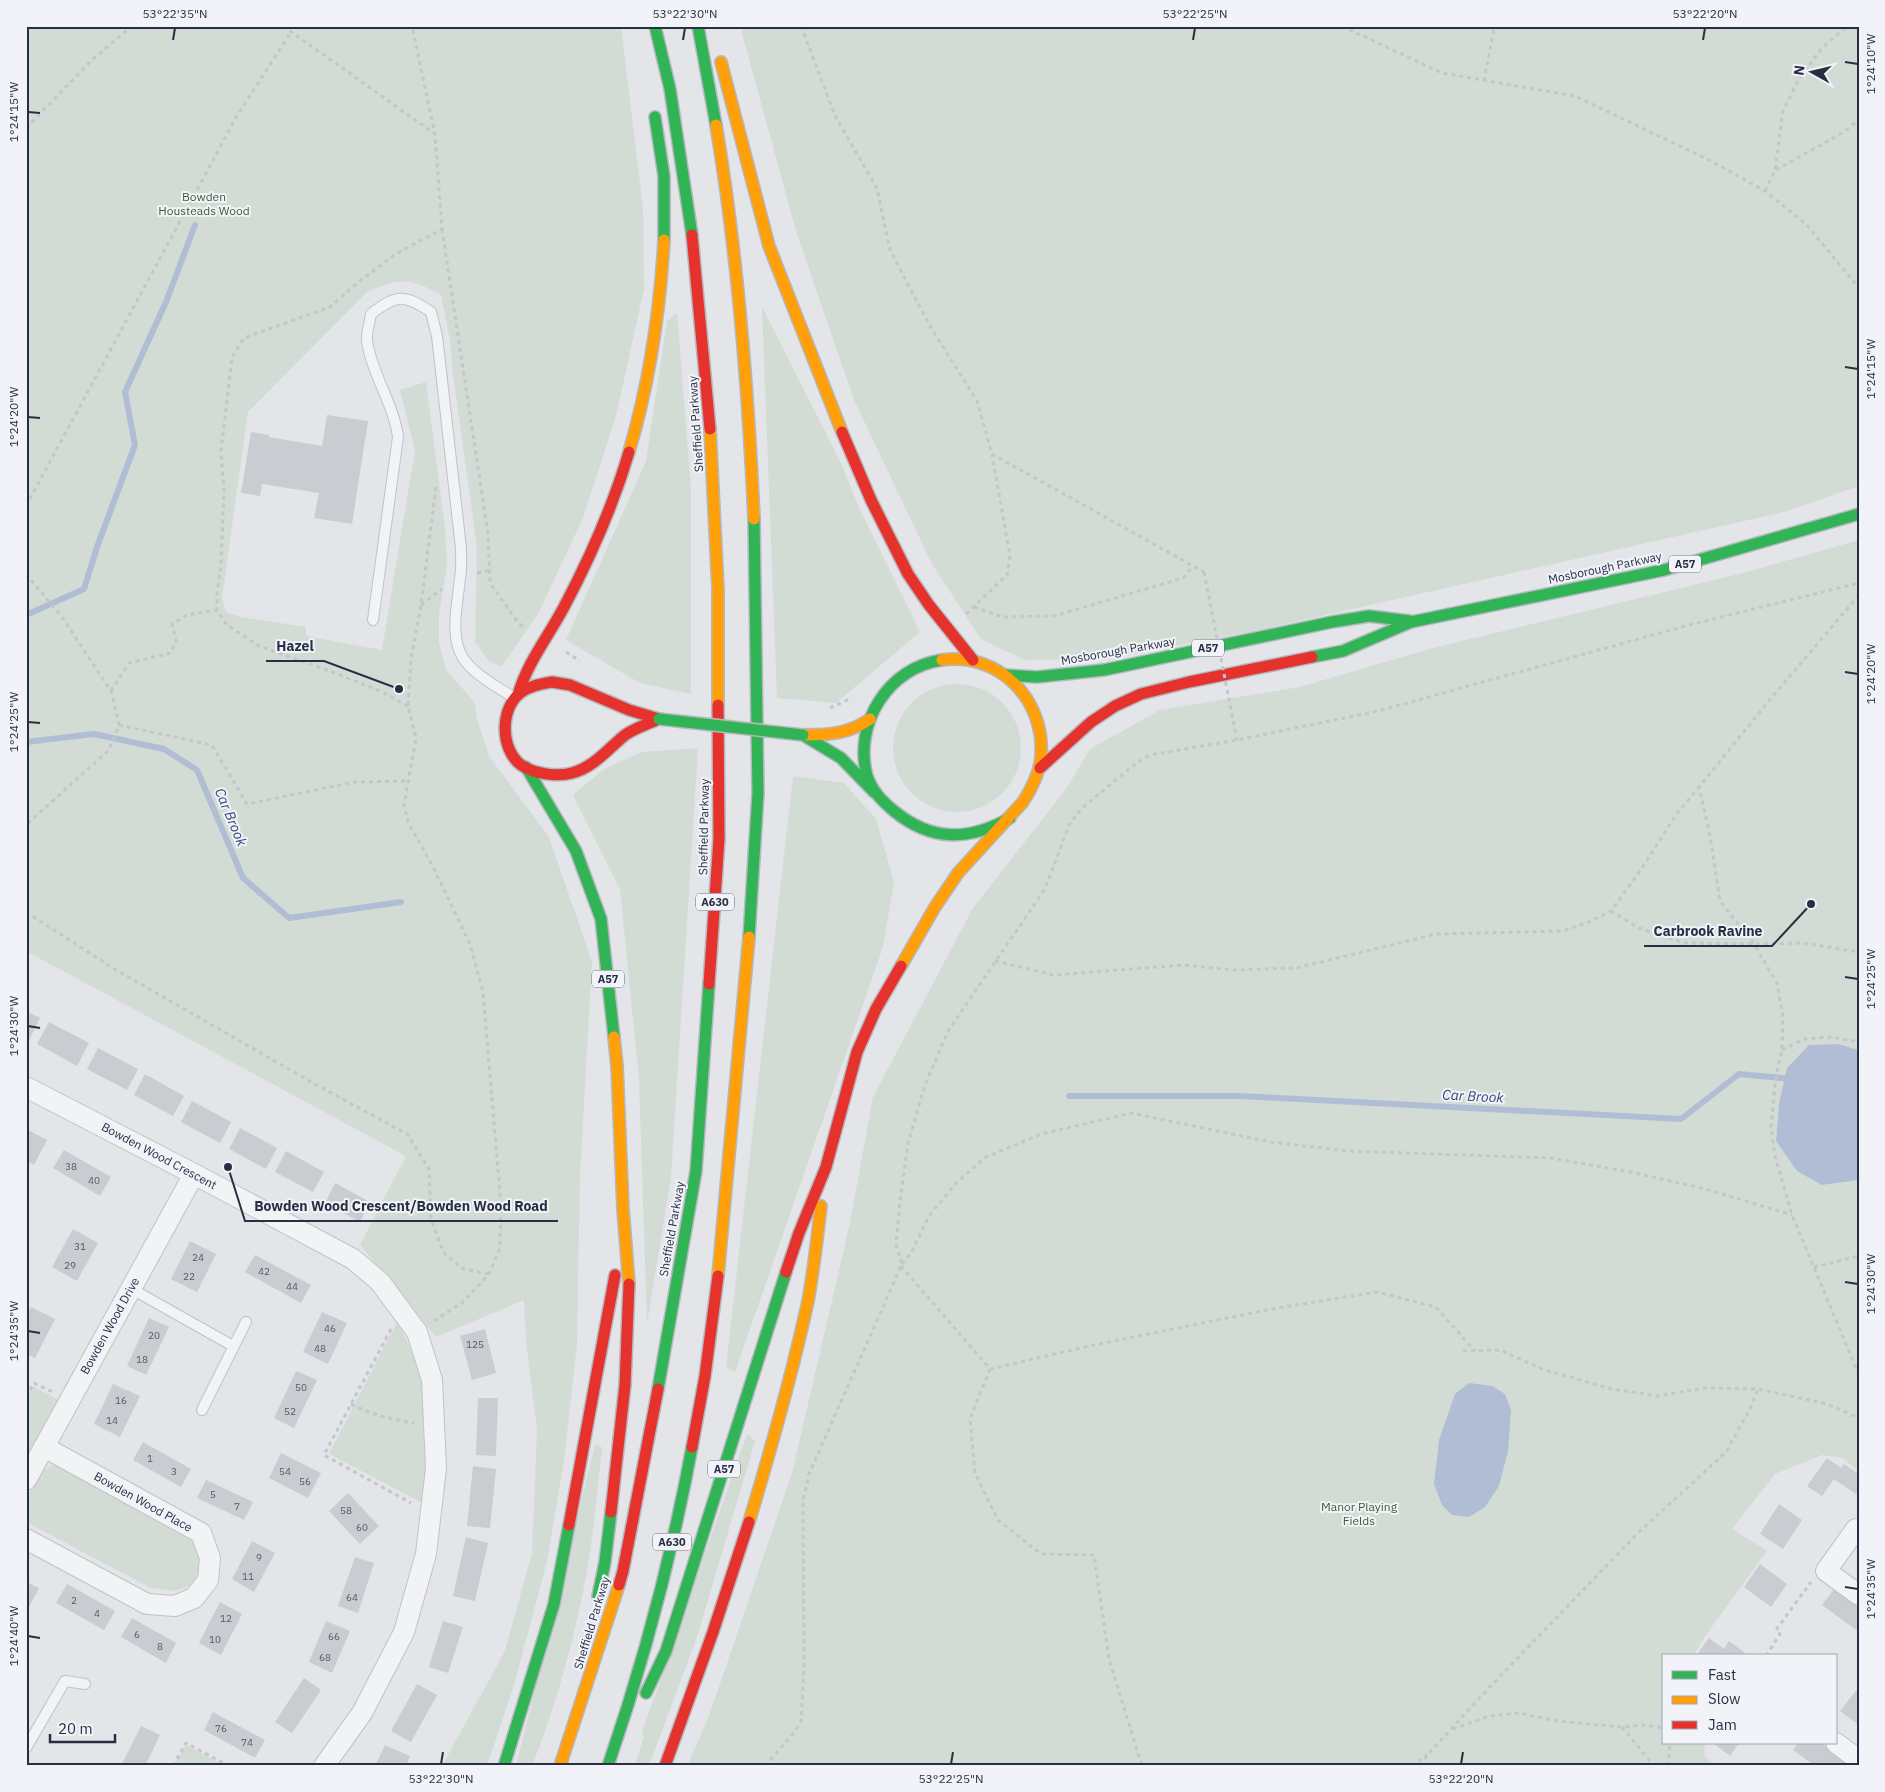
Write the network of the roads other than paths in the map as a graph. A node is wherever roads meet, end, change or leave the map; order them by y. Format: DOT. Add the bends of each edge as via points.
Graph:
graph roads {
  1 [pos="655,26"];
  2 [pos="698,26"];
  3 [pos="718,51"];
  4 [pos="653,104"];
  5 [pos="1859,514"];
  6 [pos="374,620"];
  7 [pos="1411,622"];
  8 [pos="973,660"];
  9 [pos="1005,675"];
  10 [pos="517,697"];
  11 [pos="659,719"];
  12 [pos="870,719"];
  13 [pos="803,735"];
  14 [pos="526,767"];
  15 [pos="1040,768"];
  16 [pos="875,793"];
  17 [pos="1010,818"];
  18 [pos="26,1087"];
  19 [pos="826,1168"];
  20 [pos="194,1174"];
  21 [pos="623,1209"];
  22 [pos="130,1288"];
  23 [pos="246,1322"];
  24 [pos="233,1346"];
  25 [pos="202,1410"];
  26 [pos="44,1447"];
  27 [pos="26,1480"];
  28 [pos="1856,1529"];
  29 [pos="26,1539"];
  30 [pos="1859,1595"];
  31 [pos="594,1611"];
  32 [pos="586,1649"];
  33 [pos="85,1684"];
  34 [pos="27,1744"];
  35 [pos="1837,1744"];
  36 [pos="1859,1760"];
  37 [pos="324,1766"];
  38 [pos="504,1766"];
  39 [pos="560,1766"];
  40 [pos="608,1766"];
  41 [pos="613,1766"];
  42 [pos="665,1766"];
  1 -- 39 [label="highway, Sheffield Parkway / A630" via="670,89 690,218 708,397 718,590 719,839 696,1172 623,1571"];
  2 -- 40 [label="highway, A630" via="733,241 748,411 758,594 757,824 714,1313 702,1397 661,1594"];
  3 -- 8 [label="highway" via="775,264 851,455 908,574"];
  4 -- 10 [label="highway" via="664,176 664,246 657,319 638,423 612,502 574,590 526,670"];
  5 -- 7 [label="highway, Mosborough Parkway / A57" via="1664,570"];
  6 -- 10 [label="lane" via="398,437 397,425 367,339 371,314 389,300 412,299 431,312 437,336 461,548 456,636 462,657 476,672"];
  7 -- 9 [label="highway, Mosborough Parkway / A57" via="1369,616 1104,670 1037,678"];
  7 -- 15 [label="highway, Mosborough Parkway / A57" via="1343,651 1141,694 1091,722"];
  8 -- 9 [label="highway, A57"];
  8 -- 12 [label="highway, A57" via="955,658 919,665 890,685 878,700"];
  9 -- 15 [label="highway, A57" via="1029,700 1037,716 1042,750"];
  10 -- 11 [label="highway, A57" via="543,683 560,683"];
  10 -- 14 [label="highway, A57" via="507,713 505,731 509,749"];
  11 -- 13 [label="highway, A57, bridge"];
  11 -- 14 [label="highway" via="625,735 580,770 553,774"];
  12 -- 13 [label="highway, A57" via="850,732"];
  12 -- 16 [label="highway, A57" via="865,748 869,780"];
  13 -- 16 [label="highway, A57" via="841,758"];
  14 -- 21 [label="highway, A57" via="576,851 601,919 617,1066"];
  15 -- 17 [label="highway, A57" via="1035,784"];
  16 -- 17 [label="highway, A57" via="903,820 927,832 953,836 979,832 994,828"];
  17 -- 19 [label="highway, A57" via="966,862 931,912 879,1002 853,1066"];
  18 -- 20 [label="street, Bowden Wood Crescent"];
  19 -- 41 [label="highway, A57" via="797,1238 666,1651"];
  19 -- 42 [label="highway" via="808,1298 781,1414 731,1579"];
  20 -- 22 [label="street, Bowden Wood Drive"];
  20 -- 37 [label="street, Bowden Wood Crescent" via="353,1259 380,1282 417,1332 432,1380 436,1468 426,1554 404,1632 362,1713"];
  21 -- 31 [label="highway, A57" via="629,1275 625,1385 605,1562"];
  21 -- 38 [label="highway" via="613,1288 554,1604"];
  22 -- 24 [label="lane"];
  22 -- 26 [label="street, Bowden Wood Drive"];
  23 -- 24 [label="lane"];
  24 -- 25 [label="lane"];
  26 -- 27 [label="street, Bowden Wood Drive"];
  26 -- 29 [label="street, Bowden Wood Place" via="201,1533 210,1558 208,1580 194,1598 175,1606 147,1604"];
  28 -- 30 [label="street" via="1826,1571"];
  32 -- 39 [label="highway"];
  33 -- 34 [label="lane" via="65,1681"];
  35 -- 36 [label="street"];
}
